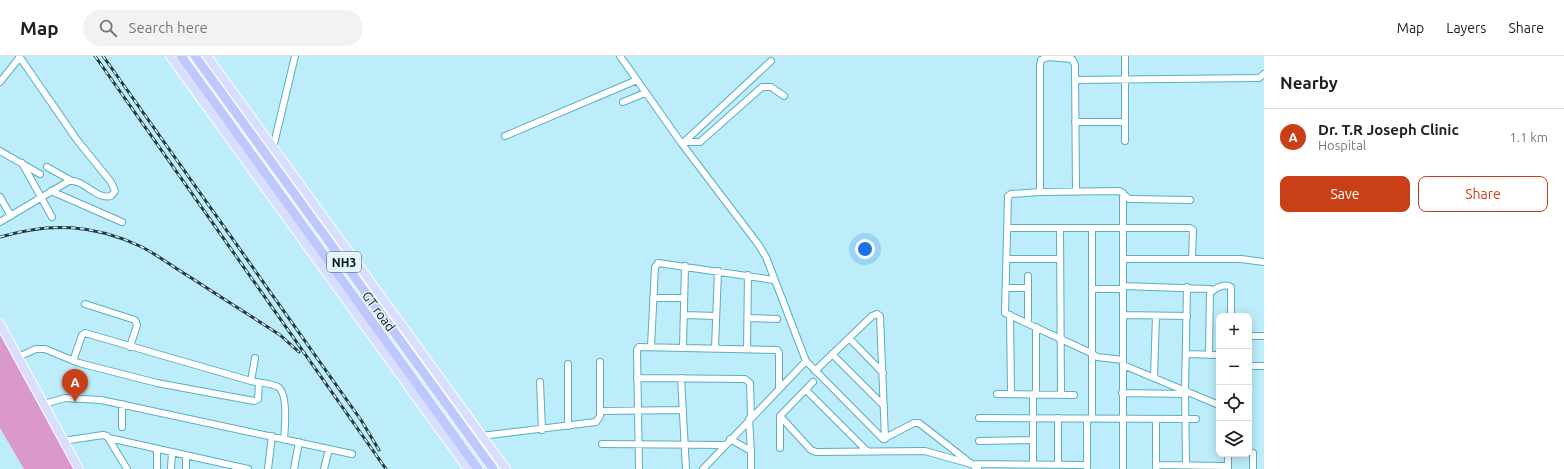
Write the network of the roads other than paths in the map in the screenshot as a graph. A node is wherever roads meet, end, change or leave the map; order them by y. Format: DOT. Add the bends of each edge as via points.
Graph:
graph roads {
  1 [pos="170,56"];
  2 [pos="182,56"];
  3 [pos="195,56"];
  4 [pos="207,56"];
  5 [pos="295,56"];
  6 [pos="630,56"];
  7 [pos="1125,56"];
  8 [pos="20,57"];
  9 [pos="622,59"];
  10 [pos="771,60"];
  11 [pos="1264,74"];
  12 [pos="1125,79"];
  13 [pos="637,80"];
  14 [pos="1075,80"];
  15 [pos="0,82"];
  16 [pos="645,93"];
  17 [pos="784,96"];
  18 [pos="623,102"];
  19 [pos="1075,122"];
  20 [pos="1125,122"];
  21 [pos="505,136"];
  22 [pos="1125,141"];
  23 [pos="683,143"];
  24 [pos="273,148"];
  25 [pos="0,151"];
  26 [pos="22,163"];
  27 [pos="47,167"];
  28 [pos="40,174"];
  29 [pos="72,181"];
  30 [pos="51,191"];
  31 [pos="1040,192"];
  32 [pos="1076,192"];
  33 [pos="1123,193"];
  34 [pos="0,197"];
  35 [pos="40,197"];
  36 [pos="1190,200"];
  37 [pos="11,216"];
  38 [pos="52,217"];
  39 [pos="0,222"];
  40 [pos="122,222"];
  41 [pos="1007,228"];
  42 [pos="1060,228"];
  43 [pos="1092,228"];
  44 [pos="1123,228"];
  45 [pos="1007,258"];
  46 [pos="1059,259"];
  47 [pos="1124,259"];
  48 [pos="1192,259"];
  49 [pos="1264,262"];
  50 [pos="685,266"];
  51 [pos="718,271"];
  52 [pos="748,275"];
  53 [pos="1028,276"];
  54 [pos="774,280"];
  55 [pos="1123,287"];
  56 [pos="1187,287"];
  57 [pos="1006,288"];
  58 [pos="1028,288"];
  59 [pos="1092,289"];
  60 [pos="1210,292"];
  61 [pos="653,298"];
  62 [pos="684,298"];
  63 [pos="85,304"];
  64 [pos="1231,313"];
  65 [pos="684,315"];
  66 [pos="1010,315"];
  67 [pos="1123,315"];
  68 [pos="716,316"];
  69 [pos="1156,316"];
  70 [pos="1187,316"];
  71 [pos="748,318"];
  72 [pos="777,319"];
  73 [pos="1028,323"];
  74 [pos="0,324"];
  75 [pos="1036,327"];
  76 [pos="1252,336"];
  77 [pos="1264,336"];
  78 [pos="849,338"];
  79 [pos="1060,338"];
  80 [pos="652,346"];
  81 [pos="130,347"];
  82 [pos="683,347"];
  83 [pos="715,348"];
  84 [pos="747,349"];
  85 [pos="1091,353"];
  86 [pos="832,354"];
  87 [pos="1186,354"];
  88 [pos="1209,355"];
  89 [pos="1216,355"];
  90 [pos="18,357"];
  91 [pos="255,358"];
  92 [pos="73,361"];
  93 [pos="806,361"];
  94 [pos="600,362"];
  95 [pos="1123,362"];
  96 [pos="568,364"];
  97 [pos="1252,366"];
  98 [pos="1264,366"];
  99 [pos="815,371"];
  100 [pos="883,373"];
  101 [pos="1154,377"];
  102 [pos="637,378"];
  103 [pos="681,378"];
  104 [pos="251,381"];
  105 [pos="540,382"];
  106 [pos="813,382"];
  107 [pos="259,383"];
  108 [pos="779,389"];
  109 [pos="806,390"];
  110 [pos="1185,392"];
  111 [pos="1122,393"];
  112 [pos="997,394"];
  113 [pos="1011,394"];
  114 [pos="1034,394"];
  115 [pos="1061,394"];
  116 [pos="1074,395"];
  117 [pos="1216,403"];
  118 [pos="44,404"];
  119 [pos="122,404"];
  120 [pos="884,406"];
  121 [pos="637,410"];
  122 [pos="683,410"];
  123 [pos="600,411"];
  124 [pos="780,416"];
  125 [pos="750,418"];
  126 [pos="979,418"];
  127 [pos="1033,418"];
  128 [pos="1058,418"];
  129 [pos="1186,418"];
  130 [pos="1089,419"];
  131 [pos="1122,419"];
  132 [pos="1156,419"];
  133 [pos="1196,419"];
  134 [pos="568,426"];
  135 [pos="122,427"];
  136 [pos="542,430"];
  137 [pos="272,436"];
  138 [pos="481,436"];
  139 [pos="109,438"];
  140 [pos="284,439"];
  141 [pos="730,439"];
  142 [pos="885,439"];
  143 [pos="1033,440"];
  144 [pos="63,441"];
  145 [pos="980,441"];
  146 [pos="299,442"];
  147 [pos="602,444"];
  148 [pos="638,444"];
  149 [pos="685,444"];
  150 [pos="726,445"];
  151 [pos="780,448"];
  152 [pos="157,449"];
  153 [pos="329,449"];
  154 [pos="866,450"];
  155 [pos="751,451"];
  156 [pos="172,452"];
  157 [pos="1253,453"];
  158 [pos="352,454"];
  159 [pos="186,455"];
  160 [pos="213,462"];
  161 [pos="963,462"];
  162 [pos="971,464"];
  163 [pos="1034,464"];
  164 [pos="1058,464"];
  165 [pos="1186,465"];
  166 [pos="1087,467"];
  167 [pos="1156,467"];
  168 [pos="1228,467"];
  169 [pos="79,469"];
  170 [pos="127,469"];
  171 [pos="157,469"];
  172 [pos="171,469"];
  173 [pos="186,469"];
  174 [pos="213,469"];
  175 [pos="248,469"];
  176 [pos="268,469"];
  177 [pos="294,469"];
  178 [pos="324,469"];
  179 [pos="468,469"];
  180 [pos="478,469"];
  181 [pos="493,469"];
  182 [pos="506,469"];
  183 [pos="639,469"];
  184 [pos="686,469"];
  185 [pos="703,469"];
  186 [pos="751,469"];
  187 [pos="964,469"];
  188 [pos="978,469"];
  189 [pos="1122,469"];
  190 [pos="1253,469"];
  1 -- 179 [label="main road"];
  2 -- 180 [label="highway, GT road / NH3"];
  3 -- 181 [label="highway, GT road / NH3"];
  4 -- 24 [label="main road"];
  5 -- 24 [label="street"];
  6 -- 9 [label="street"];
  7 -- 12 [label="street"];
  8 -- 15 [label="street"];
  8 -- 29 [label="street" via="115,191 111,196 104,197"];
  9 -- 13 [label="street"];
  10 -- 23 [label="street"];
  11 -- 12 [label="street" via="1259,78"];
  12 -- 14 [label="street"];
  12 -- 20 [label="street"];
  13 -- 16 [label="street"];
  13 -- 21 [label="street"];
  14 -- 19 [label="street"];
  14 -- 31 [label="street" via="1075,65 1072,59 1048,56 1041,60"];
  16 -- 18 [label="street"];
  16 -- 23 [label="street"];
  17 -- 23 [label="street" via="771,87 762,87 700,142"];
  19 -- 20 [label="street"];
  19 -- 32 [label="street"];
  20 -- 22 [label="street"];
  23 -- 54 [label="street" via="758,244"];
  24 -- 138 [label="main road"];
  25 -- 26 [label="street"];
  26 -- 28 [label="street"];
  26 -- 35 [label="street"];
  27 -- 29 [label="street"];
  29 -- 30 [label="street"];
  30 -- 35 [label="street"];
  30 -- 40 [label="street"];
  31 -- 32 [label="street"];
  31 -- 41 [label="street" via="1009,195"];
  32 -- 33 [label="street"];
  33 -- 36 [label="street" via="1129,199"];
  33 -- 44 [label="street"];
  34 -- 37 [label="street"];
  35 -- 37 [label="street"];
  35 -- 38 [label="street"];
  37 -- 39 [label="street"];
  41 -- 42 [label="street"];
  41 -- 45 [label="street"];
  42 -- 43 [label="street"];
  42 -- 46 [label="street"];
  43 -- 44 [label="street"];
  43 -- 59 [label="street"];
  44 -- 47 [label="street"];
  44 -- 48 [label="street" via="1192,228"];
  45 -- 46 [label="street"];
  45 -- 57 [label="street"];
  46 -- 79 [label="street"];
  47 -- 48 [label="street"];
  47 -- 55 [label="street"];
  48 -- 49 [label="street" via="1241,259"];
  50 -- 51 [label="street"];
  50 -- 61 [label="street" via="661,262 656,264"];
  50 -- 62 [label="street"];
  51 -- 52 [label="street"];
  51 -- 68 [label="street"];
  52 -- 54 [label="street"];
  52 -- 71 [label="street"];
  53 -- 58 [label="street"];
  54 -- 93 [label="street"];
  55 -- 56 [label="street"];
  55 -- 59 [label="street"];
  55 -- 67 [label="street"];
  56 -- 60 [label="street" via="1208,288"];
  56 -- 70 [label="street"];
  57 -- 58 [label="street"];
  57 -- 66 [label="street" via="1004,311"];
  58 -- 73 [label="street"];
  59 -- 85 [label="street"];
  60 -- 64 [label="street" via="1218,287 1231,287"];
  60 -- 88 [label="street"];
  61 -- 62 [label="street"];
  61 -- 80 [label="street"];
  62 -- 65 [label="street"];
  63 -- 81 [label="street" via="135,320 137,325"];
  65 -- 68 [label="street"];
  65 -- 82 [label="street"];
  66 -- 73 [label="street"];
  66 -- 113 [label="street"];
  67 -- 69 [label="street"];
  67 -- 95 [label="street"];
  68 -- 83 [label="street"];
  69 -- 70 [label="street"];
  69 -- 101 [label="street"];
  70 -- 87 [label="street"];
  71 -- 72 [label="street"];
  71 -- 84 [label="street"];
  73 -- 75 [label="street"];
  74 -- 90 [label="main road"];
  75 -- 79 [label="street"];
  75 -- 114 [label="street"];
  76 -- 77 [label="street"];
  78 -- 86 [label="street"];
  78 -- 100 [label="street"];
  78 -- 100 [label="street" via="872,316 880,316"];
  79 -- 85 [label="street"];
  79 -- 115 [label="street"];
  80 -- 82 [label="street"];
  80 -- 102 [label="street" via="637,348"];
  81 -- 92 [label="street" via="83,334"];
  81 -- 104 [label="street"];
  82 -- 83 [label="street"];
  83 -- 84 [label="street"];
  84 -- 108 [label="street" via="778,351"];
  85 -- 95 [label="street" via="1097,357"];
  85 -- 130 [label="street"];
  86 -- 99 [label="street"];
  86 -- 120 [label="street"];
  87 -- 88 [label="street"];
  87 -- 110 [label="street"];
  88 -- 89 [label="street"];
  90 -- 92 [label="street" via="40,348"];
  90 -- 118 [label="main road"];
  91 -- 104 [label="street"];
  92 -- 107 [label="street" via="177,388 254,402 258,399"];
  93 -- 99 [label="street"];
  93 -- 108 [label="street"];
  94 -- 123 [label="street"];
  95 -- 101 [label="street"];
  95 -- 111 [label="street"];
  96 -- 134 [label="street"];
  97 -- 98 [label="street"];
  99 -- 142 [label="street"];
  100 -- 120 [label="street"];
  101 -- 110 [label="street"];
  102 -- 103 [label="street"];
  102 -- 121 [label="street"];
  103 -- 122 [label="street"];
  103 -- 125 [label="street" via="747,380 750,383"];
  104 -- 107 [label="street"];
  105 -- 136 [label="street"];
  106 -- 109 [label="street"];
  107 -- 140 [label="street" via="274,385 282,390 285,411"];
  108 -- 125 [label="street"];
  109 -- 124 [label="street"];
  109 -- 154 [label="street"];
  110 -- 111 [label="street"];
  110 -- 117 [label="street"];
  110 -- 129 [label="street"];
  111 -- 131 [label="street"];
  112 -- 113 [label="street"];
  113 -- 114 [label="street"];
  114 -- 115 [label="street"];
  114 -- 127 [label="street"];
  115 -- 116 [label="street"];
  118 -- 119 [label="street" via="77,397"];
  118 -- 144 [label="main road"];
  119 -- 135 [label="street"];
  119 -- 137 [label="street"];
  120 -- 142 [label="street"];
  121 -- 122 [label="street"];
  121 -- 123 [label="street"];
  121 -- 148 [label="street"];
  122 -- 149 [label="street"];
  123 -- 134 [label="street" via="599,420 596,422"];
  124 -- 151 [label="street"];
  124 -- 154 [label="street" via="813,451"];
  125 -- 141 [label="street"];
  125 -- 155 [label="street"];
  126 -- 127 [label="street"];
  127 -- 128 [label="street"];
  127 -- 143 [label="street"];
  128 -- 130 [label="street"];
  128 -- 164 [label="street"];
  129 -- 132 [label="street"];
  129 -- 133 [label="street"];
  129 -- 165 [label="street"];
  130 -- 131 [label="street"];
  130 -- 166 [label="street"];
  131 -- 132 [label="street"];
  131 -- 189 [label="street"];
  132 -- 167 [label="street"];
  134 -- 136 [label="street"];
  136 -- 138 [label="street"];
  137 -- 140 [label="street"];
  137 -- 176 [label="street"];
  138 -- 182 [label="main road"];
  139 -- 144 [label="street" via="103,435"];
  139 -- 152 [label="street"];
  139 -- 170 [label="street"];
  140 -- 146 [label="street"];
  141 -- 150 [label="street"];
  141 -- 155 [label="street"];
  142 -- 162 [label="street" via="918,423"];
  143 -- 145 [label="street"];
  143 -- 163 [label="street"];
  144 -- 169 [label="main road"];
  146 -- 153 [label="street"];
  146 -- 177 [label="street"];
  147 -- 148 [label="street"];
  148 -- 149 [label="street"];
  148 -- 183 [label="street"];
  149 -- 150 [label="street"];
  149 -- 184 [label="street"];
  150 -- 185 [label="street"];
  152 -- 156 [label="street"];
  152 -- 171 [label="street"];
  153 -- 158 [label="street"];
  153 -- 178 [label="street"];
  154 -- 161 [label="street" via="925,451"];
  155 -- 186 [label="street"];
  156 -- 159 [label="street"];
  156 -- 172 [label="street"];
  157 -- 190 [label="street"];
  159 -- 160 [label="street"];
  159 -- 173 [label="street"];
  160 -- 174 [label="street"];
  160 -- 175 [label="street"];
  161 -- 162 [label="street"];
  161 -- 187 [label="street"];
  162 -- 163 [label="street"];
  162 -- 188 [label="street"];
  163 -- 164 [label="street"];
  164 -- 166 [label="street"];
  165 -- 167 [label="street"];
  165 -- 168 [label="street"];
}
